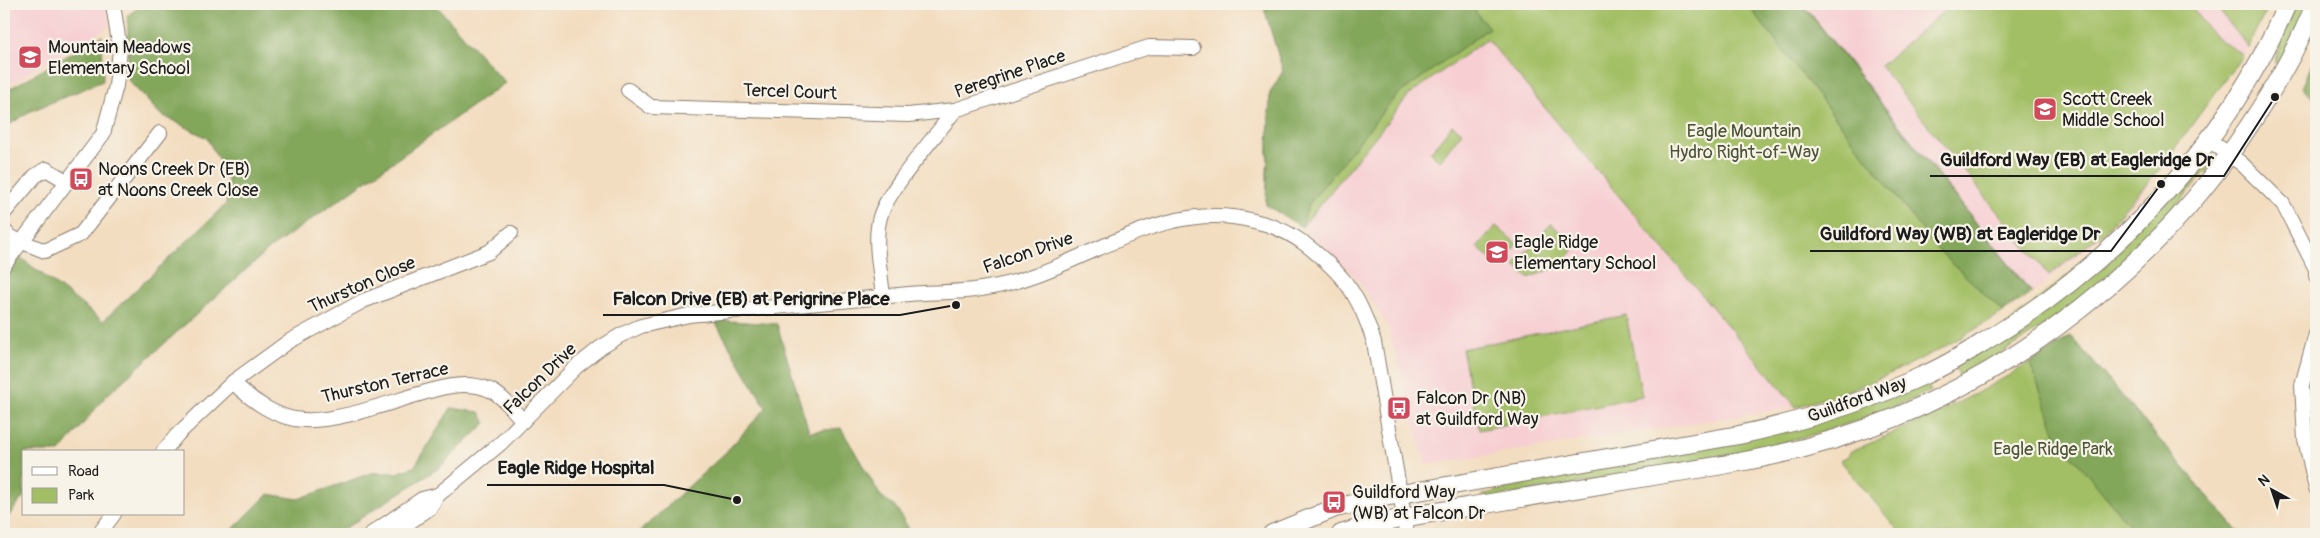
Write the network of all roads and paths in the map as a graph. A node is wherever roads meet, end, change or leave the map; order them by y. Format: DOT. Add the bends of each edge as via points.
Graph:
graph roads {
  1 [pos="113,4"];
  2 [pos="2288,4"];
  3 [pos="2315,4"];
  4 [pos="1193,48"];
  5 [pos="628,90"];
  6 [pos="956,110"];
  7 [pos="160,133"];
  8 [pos="2209,140"];
  9 [pos="2229,154"];
  10 [pos="68,182"];
  11 [pos="4,213"];
  12 [pos="4,230"];
  13 [pos="511,233"];
  14 [pos="22,241"];
  15 [pos="4,265"];
  16 [pos="2316,276"];
  17 [pos="883,297"];
  18 [pos="2316,334"];
  19 [pos="233,382"];
  20 [pos="523,421"];
  21 [pos="165,450"];
  22 [pos="2316,488"];
  23 [pos="1401,494"];
  24 [pos="438,495"];
  25 [pos="112,516"];
  26 [pos="1406,526"];
  27 [pos="99,534"];
  28 [pos="371,534"];
  29 [pos="393,534"];
  30 [pos="1272,534"];
  31 [pos="1341,534"];
  1 -- 10 [label="street" via="120,50 116,86 103,134"];
  2 -- 8 [label="main road, Guildford Way" via="2249,79"];
  3 -- 9 [label="main road, Guildford Way" via="2291,58"];
  4 -- 6 [label="street, Peregrine Place" via="1149,47"];
  5 -- 6 [label="street, Tercel Court" via="651,107 908,115"];
  6 -- 17 [label="street, Peregrine Place" via="893,192 880,217 878,232"];
  7 -- 14 [label="street" via="81,234 46,251"];
  8 -- 9 [label="street"];
  8 -- 23 [label="main road, Guildford Way" via="2130,231 2062,290 2003,331 1924,376 1848,406 1790,424"];
  9 -- 16 [label="street" via="2283,204 2316,268"];
  9 -- 26 [label="main road, Guildford Way" via="2171,226 2102,291 2046,334 1994,368 1924,404 1804,448"];
  10 -- 11 [label="street" via="46,170 35,176"];
  10 -- 14 [label="street"];
  12 -- 14 [label="street"];
  13 -- 19 [label="street, Thurston Close" via="489,252 363,301 314,326"];
  14 -- 15 [label="street"];
  17 -- 20 [label="street, Falcon Drive" via="689,315 641,326 620,335 576,366"];
  17 -- 23 [label="street, Falcon Drive" via="982,289 1009,283 1146,228 1198,215 1265,223 1294,236 1336,269 1364,313 1374,342"];
  18 -- 22 [label="street" via="2302,385 2304,439"];
  19 -- 20 [label="street, Thurston Terrace" via="254,401 302,420 342,415 446,386 475,386 500,396"];
  19 -- 21 [label="street"];
  20 -- 24 [label="street, Falcon Drive"];
  23 -- 26 [label="street, Falcon Drive"];
  23 -- 30 [label="main road, Guildford Way" via="1335,508"];
  24 -- 28 [label="street, Falcon Drive" via="422,498"];
  24 -- 29 [label="street, Falcon Drive" via="431,507"];
  25 -- 27 [label="street"];
  26 -- 31 [label="main road, Guildford Way"];
}
